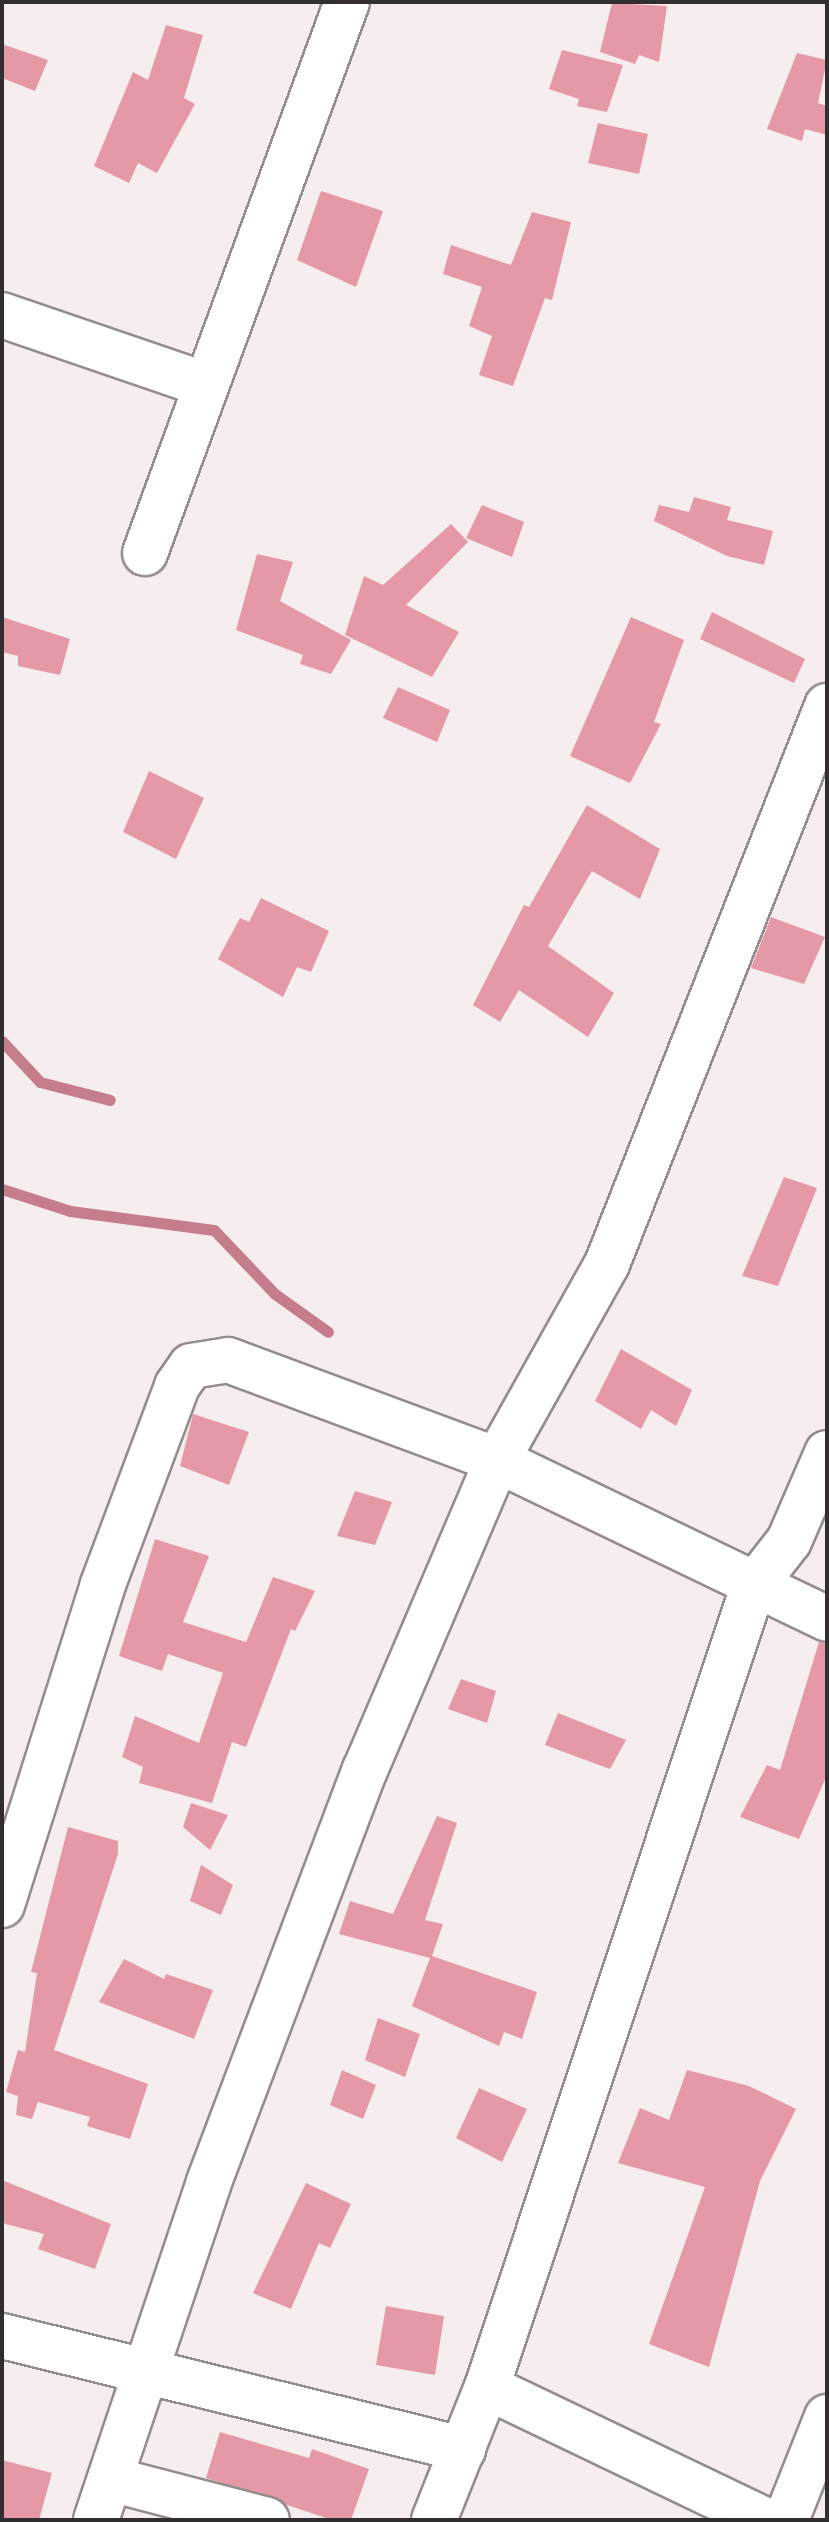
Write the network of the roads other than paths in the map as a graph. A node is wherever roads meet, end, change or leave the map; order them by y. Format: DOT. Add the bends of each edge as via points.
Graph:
graph roads {
  1 [pos="347,2"];
  2 [pos="2,315"];
  3 [pos="206,385"];
  4 [pos="145,553"];
  5 [pos="827,706"];
  6 [pos="827,1453"];
  7 [pos="497,1460"];
  8 [pos="753,1587"];
  9 [pos="827,1619"];
  10 [pos="2,1905"];
  11 [pos="2,2336"];
  12 [pos="145,2369"];
  13 [pos="487,2387"];
  14 [pos="827,2417"];
  15 [pos="463,2449"];
  16 [pos="110,2479"];
  17 [pos="449,2515"];
  18 [pos="96,2520"];
  19 [pos="267,2520"];
  20 [pos="764,2520"];
  21 [pos="786,2520"];
  1 -- 3 [label="street"];
  2 -- 3 [label="street"];
  3 -- 4 [label="street"];
  5 -- 7 [label="street" via="607,1264"];
  6 -- 8 [label="street" via="789,1541"];
  7 -- 8 [label="street"];
  7 -- 10 [label="street" via="228,1360 191,1366 177,1386 102,1587"];
  7 -- 12 [label="street" via="365,1770 209,2182"];
  8 -- 9 [label="street"];
  8 -- 13 [label="street"];
  11 -- 12 [label="street"];
  12 -- 15 [label="street"];
  12 -- 16 [label="street"];
  13 -- 15 [label="street"];
  13 -- 20 [label="street"];
  14 -- 21 [label="street"];
  15 -- 17 [label="street"];
  16 -- 18 [label="street"];
  16 -- 19 [label="street"];
}
